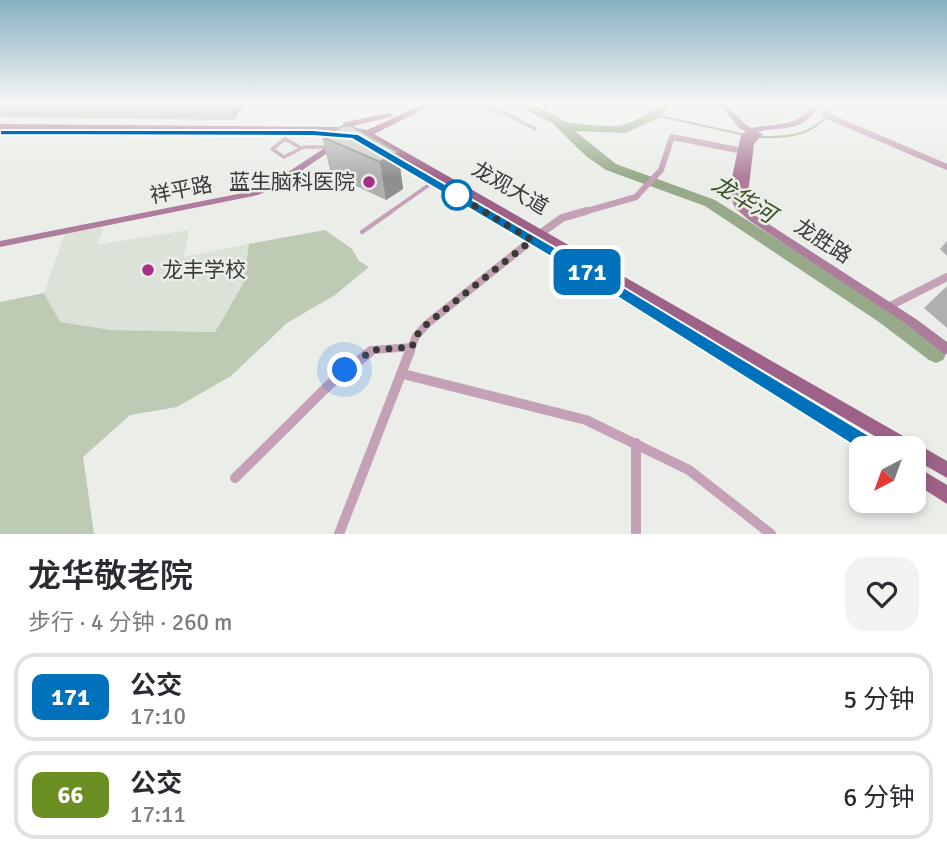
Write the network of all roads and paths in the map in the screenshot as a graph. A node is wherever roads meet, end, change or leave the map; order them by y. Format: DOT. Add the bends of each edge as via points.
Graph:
graph roads {
  1 [pos="332,129"];
  2 [pos="372,129"];
  3 [pos="389,129"];
  4 [pos="745,129"];
  5 [pos="776,129"];
  6 [pos="785,129"];
  7 [pos="856,129"];
  8 [pos="0,133"];
  9 [pos="313,133"];
  10 [pos="361,134"];
  11 [pos="751,135"];
  12 [pos="287,136"];
  13 [pos="301,148"];
  14 [pos="330,148"];
  15 [pos="399,150"];
  16 [pos="745,151"];
  17 [pos="947,167"];
  18 [pos="434,182"];
  19 [pos="362,232"];
  20 [pos="536,236"];
  21 [pos="0,244"];
  22 [pos="947,277"];
  23 [pos="891,305"];
  24 [pos="947,339"];
  25 [pos="412,347"];
  26 [pos="947,349"];
  27 [pos="403,374"];
  28 [pos="854,436"];
  29 [pos="889,436"];
  30 [pos="636,443"];
  31 [pos="926,457"];
  32 [pos="947,470"];
  33 [pos="235,478"];
  34 [pos="926,481"];
  35 [pos="947,495"];
  36 [pos="339,534"];
  37 [pos="636,534"];
  38 [pos="771,534"];
  1 -- 10 [label="main road, 龙观大道"];
  2 -- 10 [label="main road"];
  3 -- 15 [label="main road" via="386,135"];
  4 -- 11 [label="main road"];
  5 -- 11 [label="main road"];
  6 -- 11 [label="main road"];
  7 -- 17 [label="street"];
  8 -- 12 [label="main road, 龙观大道"];
  9 -- 10 [label="main road, 龙观大道"];
  9 -- 12 [label="main road, 龙观大道"];
  9 -- 14 [label="main road" via="325,138"];
  10 -- 14 [label="main road, 祥平路"];
  10 -- 15 [label="main road, 龙观大道"];
  10 -- 18 [label="main road, 龙观大道"];
  11 -- 16 [label="main road, 龙胜路"];
  12 -- 13 [label="lane"];
  12 -- 13 [label="lane" via="273,151 284,157"];
  13 -- 14 [label="lane"];
  14 -- 21 [label="main road, 祥平路" via="256,193"];
  15 -- 20 [label="main road, 龙观大道"];
  16 -- 20 [label="street" via="672,137 662,168 633,199 562,218"];
  16 -- 23 [label="main road, 龙胜路" via="734,197 742,211"];
  18 -- 19 [label="lane"];
  18 -- 20 [label="main road, 龙观大道"];
  20 -- 25 [label="street" via="427,324"];
  20 -- 28 [label="main road, 龙观大道"];
  20 -- 29 [label="main road, 龙观大道"];
  22 -- 23 [label="street"];
  23 -- 24 [label="main road, 龙胜路"];
  23 -- 26 [label="main road, 龙胜路"];
  25 -- 27 [label="street"];
  25 -- 33 [label="street" via="373,350 360,358"];
  27 -- 30 [label="street" via="570,415"];
  27 -- 36 [label="street"];
  30 -- 37 [label="street"];
  30 -- 38 [label="street" via="701,478"];
  31 -- 32 [label="main road, 龙观大道"];
  34 -- 35 [label="main road"];
}
